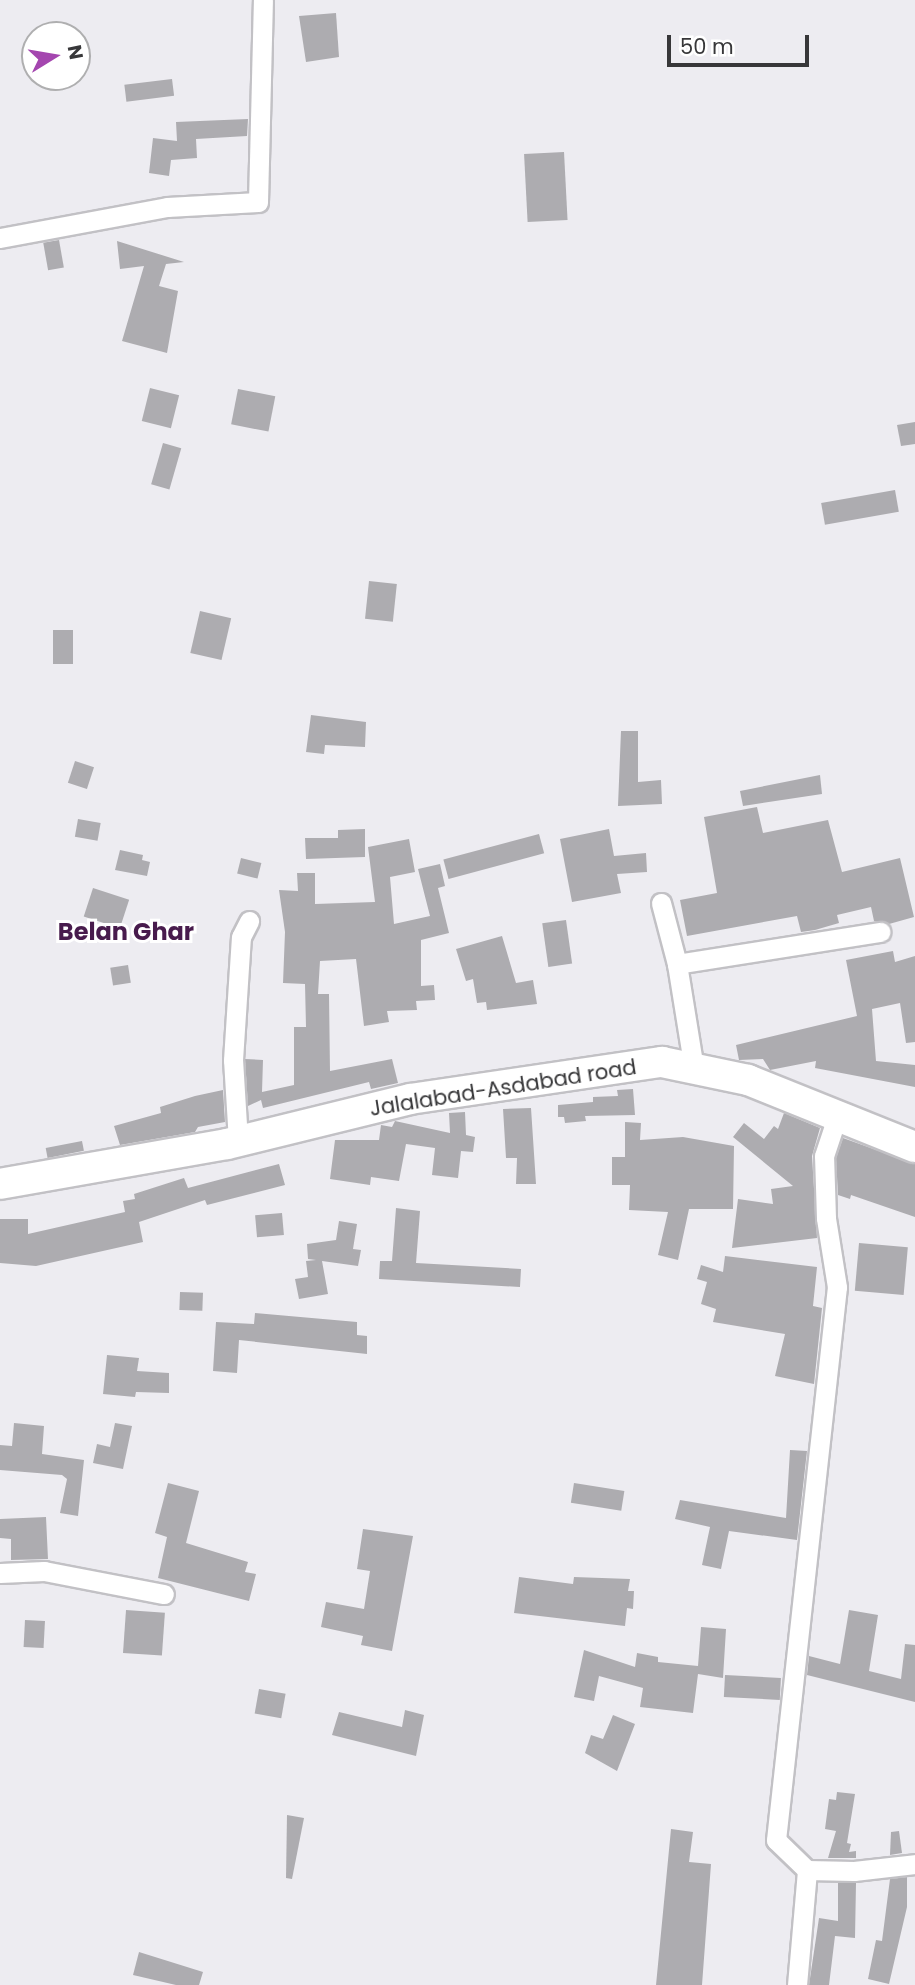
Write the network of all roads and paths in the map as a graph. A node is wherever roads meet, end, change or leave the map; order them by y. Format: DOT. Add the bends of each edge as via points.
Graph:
graph roads {
  1 [pos="263,0"];
  2 [pos="0,238"];
  3 [pos="661,902"];
  4 [pos="249,921"];
  5 [pos="880,932"];
  6 [pos="677,964"];
  7 [pos="694,1069"];
  8 [pos="837,1117"];
  9 [pos="238,1141"];
  10 [pos="915,1147"];
  11 [pos="0,1184"];
  12 [pos="0,1573"];
  13 [pos="163,1594"];
  14 [pos="915,1864"];
  15 [pos="807,1870"];
  16 [pos="797,1985"];
  1 -- 2 [label="street" via="258,202 167,206"];
  3 -- 6 [label="street"];
  4 -- 9 [label="street" via="241,937 233,1060"];
  5 -- 6 [label="street"];
  6 -- 7 [label="street"];
  7 -- 8 [label="main road, Jalalabad-Asdabad road" via="748,1080"];
  7 -- 9 [label="main road, Jalalabad-Asdabad road" via="662,1062 410,1099"];
  8 -- 10 [label="main road, Jalalabad-Asdabad road"];
  8 -- 15 [label="street" via="824,1156 826,1218 837,1287 776,1840"];
  9 -- 11 [label="main road, Jalalabad-Asdabad road"];
  12 -- 13 [label="street" via="44,1571"];
  14 -- 15 [label="street" via="854,1871"];
  15 -- 16 [label="street"];
}
